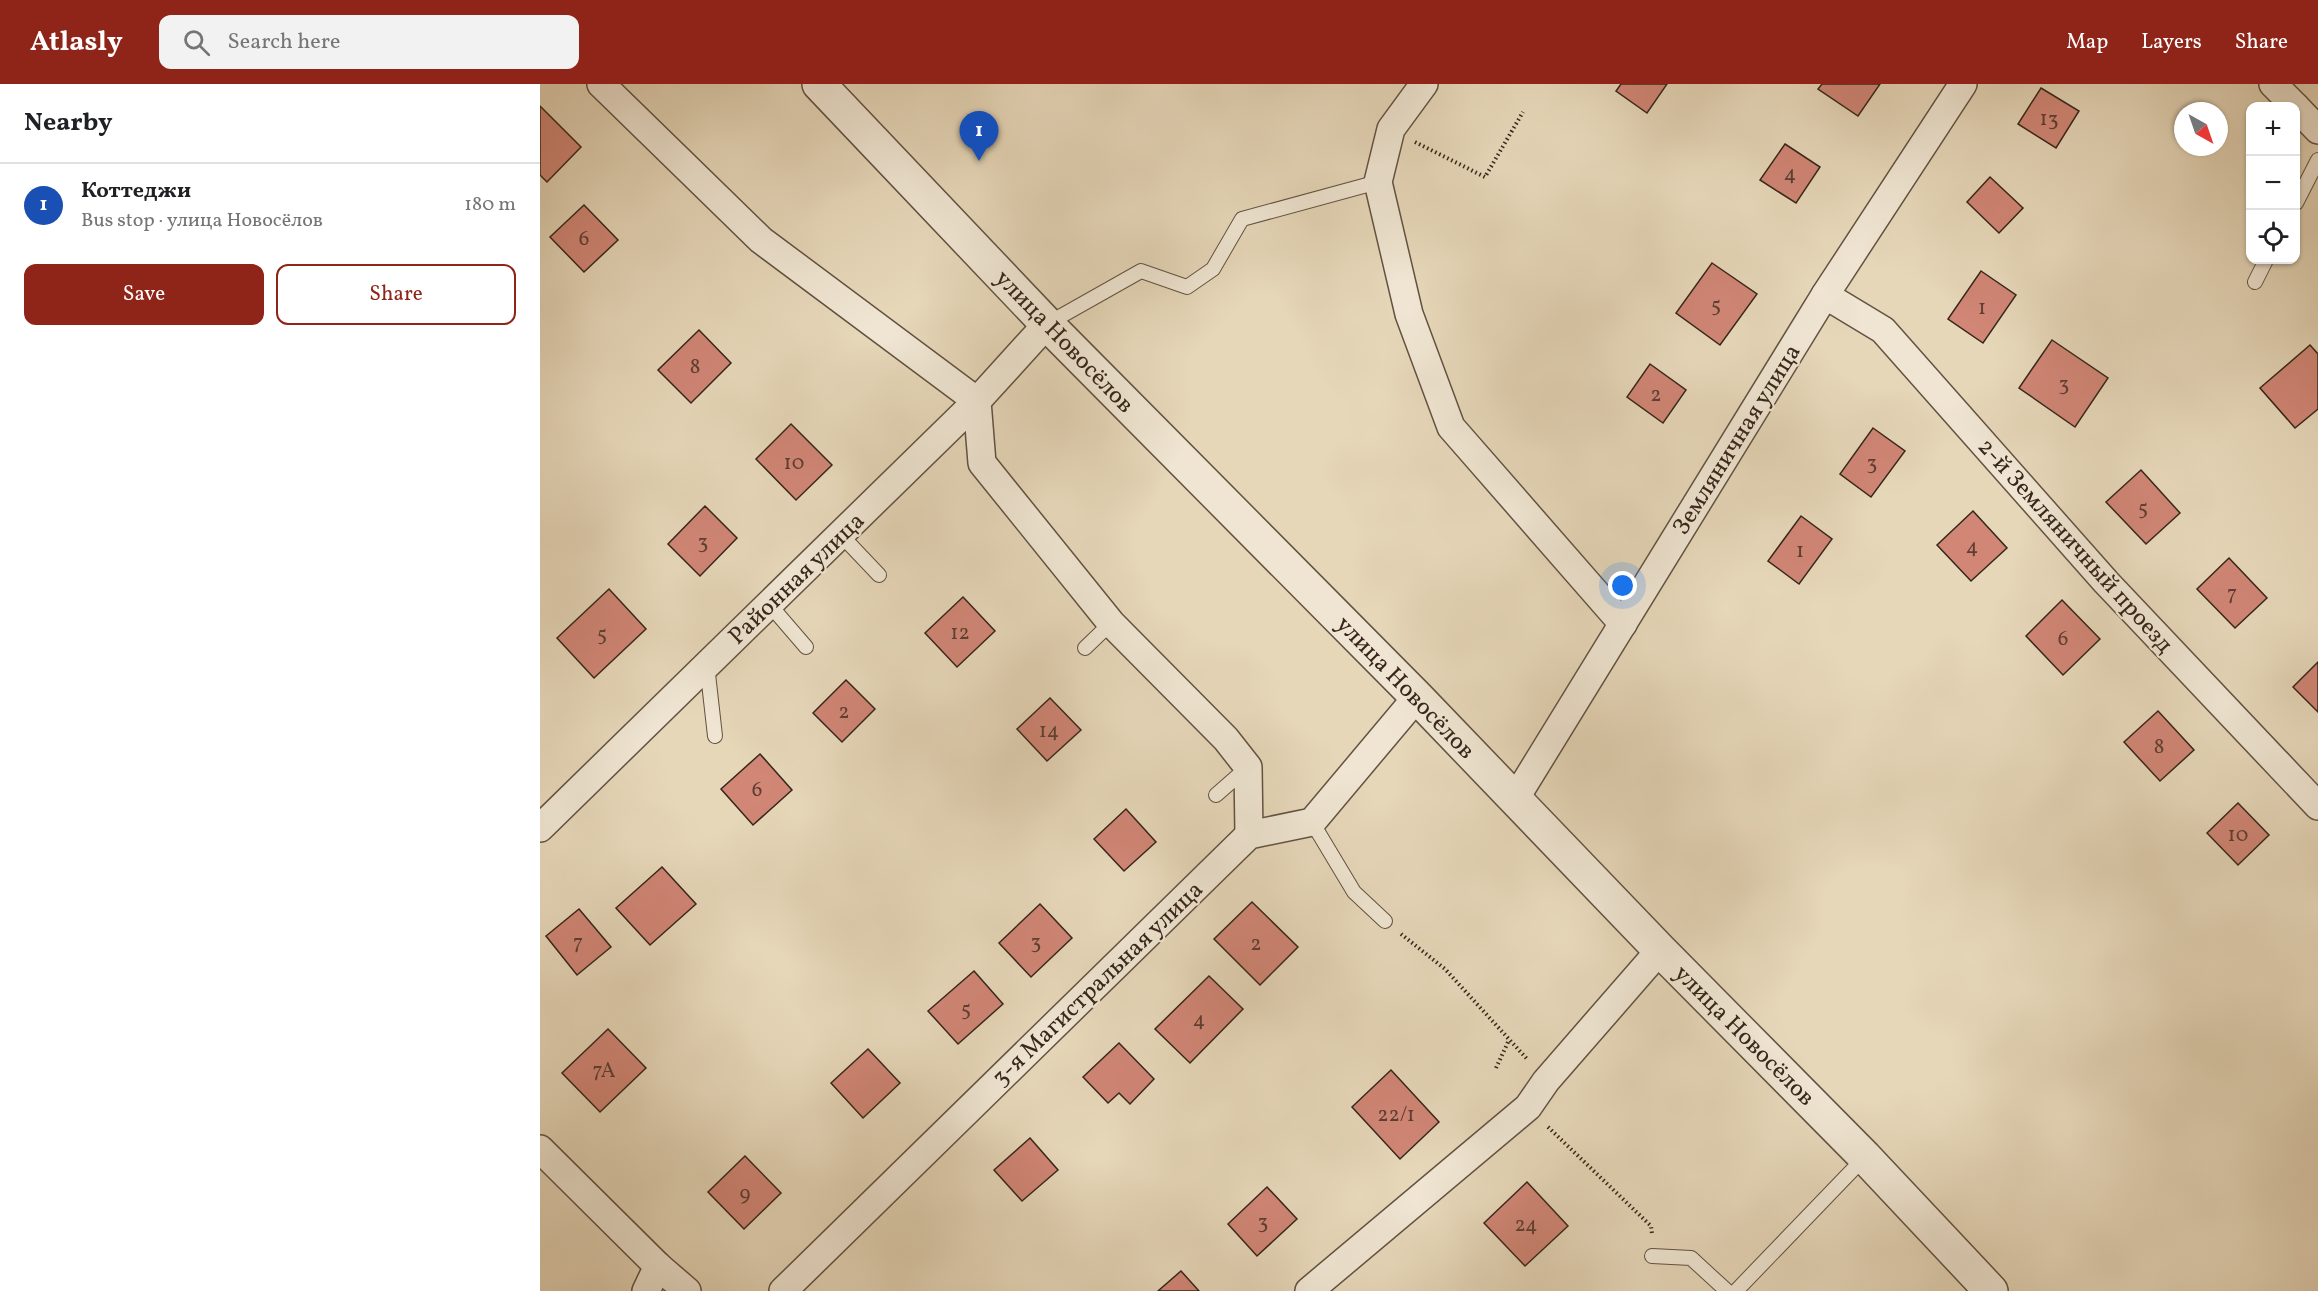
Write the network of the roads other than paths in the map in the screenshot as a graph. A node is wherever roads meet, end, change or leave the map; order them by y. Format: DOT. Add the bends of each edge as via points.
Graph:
graph roads {
  1 [pos="601,84"];
  2 [pos="819,84"];
  3 [pos="1424,84"];
  4 [pos="1963,84"];
  5 [pos="2273,84"];
  6 [pos="2290,102"];
  7 [pos="2300,112"];
  8 [pos="2318,130"];
  9 [pos="2318,160"];
  10 [pos="1378,182"];
  11 [pos="2300,194"];
  12 [pos="2264,264"];
  13 [pos="2255,282"];
  14 [pos="1825,295"];
  15 [pos="1047,324"];
  16 [pos="977,401"];
  17 [pos="841,535"];
  18 [pos="879,575"];
  19 [pos="769,604"];
  20 [pos="1111,623"];
  21 [pos="1623,624"];
  22 [pos="806,647"];
  23 [pos="1085,648"];
  24 [pos="707,665"];
  25 [pos="1417,697"];
  26 [pos="715,736"];
  27 [pos="1248,767"];
  28 [pos="1216,795"];
  29 [pos="1515,799"];
  30 [pos="2318,806"];
  31 [pos="1312,822"];
  32 [pos="540,828"];
  33 [pos="1249,834"];
  34 [pos="1385,921"];
  35 [pos="1660,950"];
  36 [pos="540,1149"];
  37 [pos="1866,1157"];
  38 [pos="1652,1256"];
  39 [pos="658,1266"];
  40 [pos="646,1291"];
  41 [pos="687,1291"];
  42 [pos="783,1291"];
  43 [pos="1309,1291"];
  44 [pos="1727,1291"];
  45 [pos="1736,1291"];
  46 [pos="1991,1291"];
  1 -- 16 [label="street" via="761,240"];
  2 -- 15 [label="street, улица Новосёлов"];
  3 -- 10 [label="street" via="1391,129"];
  4 -- 14 [label="street, Земляничная улица"];
  5 -- 6 [label="street"];
  7 -- 8 [label="street"];
  9 -- 11 [label="lane"];
  10 -- 15 [label="lane" via="1242,219 1213,269 1187,287 1142,271"];
  10 -- 21 [label="street" via="1409,314 1451,427"];
  12 -- 13 [label="lane"];
  14 -- 21 [label="street, Земляничная улица"];
  14 -- 30 [label="street, 2-й Земляничный проезд" via="1883,330 2106,582"];
  15 -- 16 [label="street, Районная улица"];
  15 -- 25 [label="street, улица Новосёлов"];
  16 -- 17 [label="street, Районная улица"];
  16 -- 20 [label="street" via="982,463"];
  17 -- 18 [label="lane"];
  17 -- 19 [label="street, Районная улица"];
  19 -- 22 [label="lane"];
  19 -- 24 [label="street, Районная улица"];
  20 -- 23 [label="lane"];
  20 -- 27 [label="street" via="1226,739"];
  21 -- 29 [label="street, Земляничная улица"];
  24 -- 26 [label="lane"];
  24 -- 32 [label="street, Районная улица"];
  25 -- 29 [label="street, улица Новосёлов"];
  25 -- 31 [label="street"];
  27 -- 28 [label="lane"];
  27 -- 33 [label="street"];
  29 -- 35 [label="street, улица Новосёлов"];
  31 -- 33 [label="street"];
  31 -- 34 [label="lane" via="1354,892"];
  33 -- 42 [label="street, 3-я Магистральная улица"];
  35 -- 37 [label="street, улица Новосёлов"];
  35 -- 43 [label="street" via="1528,1107"];
  36 -- 39 [label="street"];
  37 -- 45 [label="lane"];
  37 -- 46 [label="street, улица Новосёлов"];
  38 -- 44 [label="lane" via="1691,1258"];
  39 -- 40 [label="street"];
  39 -- 41 [label="street"];
}
